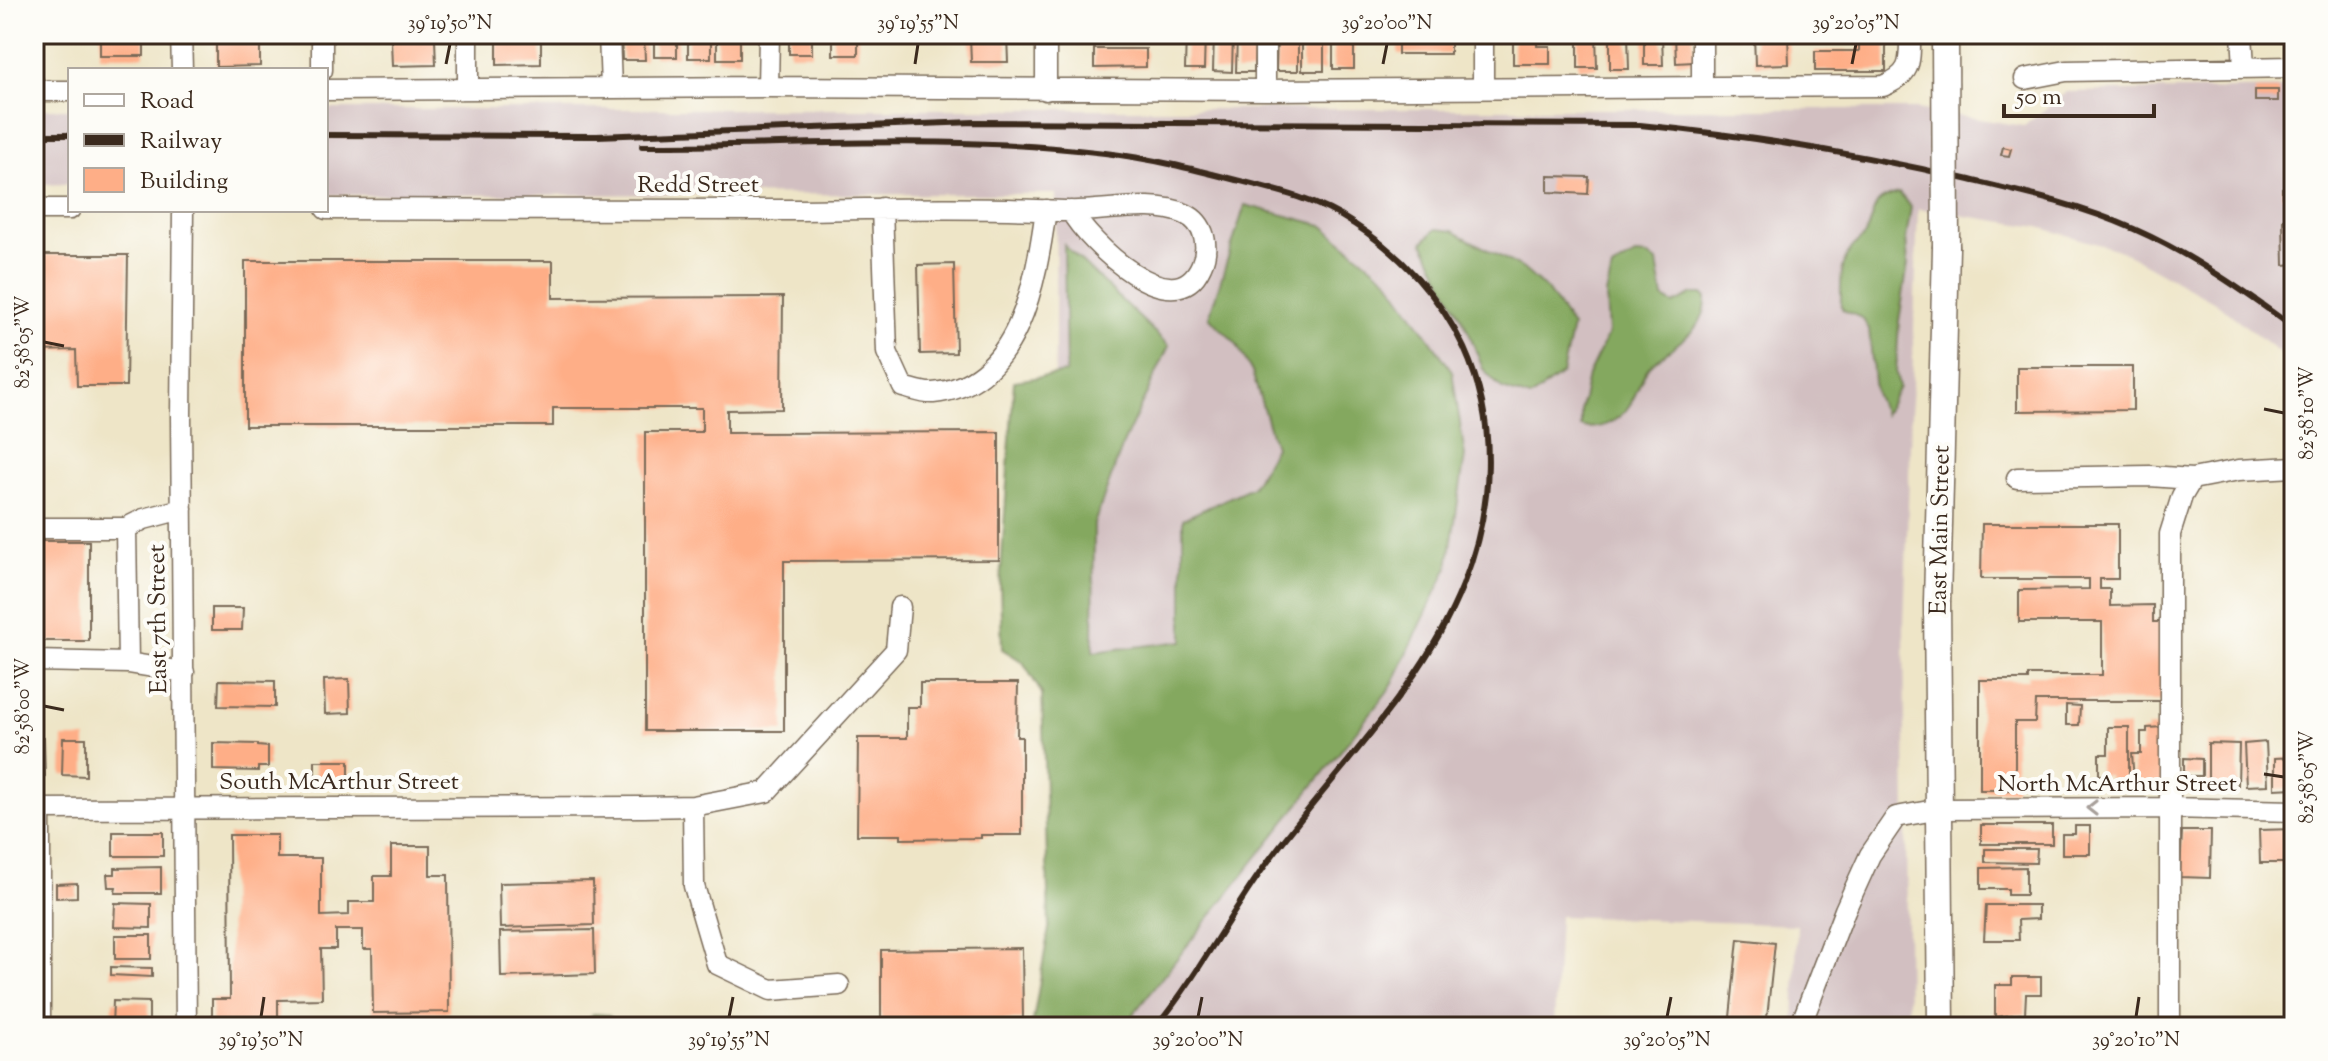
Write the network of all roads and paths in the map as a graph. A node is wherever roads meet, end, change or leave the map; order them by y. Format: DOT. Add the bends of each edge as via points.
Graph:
graph roads {
  1 [pos="181,34"];
  2 [pos="322,34"];
  3 [pos="468,34"];
  4 [pos="609,34"];
  5 [pos="769,34"];
  6 [pos="1046,34"];
  7 [pos="1265,34"];
  8 [pos="1483,34"];
  9 [pos="1702,34"];
  10 [pos="1910,34"];
  11 [pos="1945,34"];
  12 [pos="2242,34"];
  13 [pos="2244,67"];
  14 [pos="2294,67"];
  15 [pos="182,68"];
  16 [pos="322,68"];
  17 [pos="2025,79"];
  18 [pos="34,84"];
  19 [pos="468,87"];
  20 [pos="768,87"];
  21 [pos="1702,87"];
  22 [pos="611,88"];
  23 [pos="1483,89"];
  24 [pos="328,90"];
  25 [pos="1046,90"];
  26 [pos="1265,90"];
  27 [pos="34,91"];
  28 [pos="68,91"];
  29 [pos="882,208"];
  30 [pos="34,209"];
  31 [pos="68,209"];
  32 [pos="328,209"];
  33 [pos="1046,210"];
  34 [pos="1071,211"];
  35 [pos="183,212"];
  36 [pos="2294,467"];
  37 [pos="2017,478"];
  38 [pos="2192,479"];
  39 [pos="182,509"];
  40 [pos="34,528"];
  41 [pos="126,528"];
  42 [pos="900,607"];
  43 [pos="34,661"];
  44 [pos="128,663"];
  45 [pos="184,672"];
  46 [pos="693,806"];
  47 [pos="184,807"];
  48 [pos="2170,808"];
  49 [pos="37,809"];
  50 [pos="1940,809"];
  51 [pos="2294,811"];
  52 [pos="839,985"];
  53 [pos="40,1027"];
  54 [pos="186,1027"];
  55 [pos="1800,1027"];
  56 [pos="1941,1027"];
  57 [pos="2170,1027"];
  1 -- 15 [label="street"];
  2 -- 16 [label="street"];
  3 -- 19 [label="street"];
  4 -- 22 [label="street"];
  5 -- 20 [label="street"];
  6 -- 25 [label="street"];
  7 -- 26 [label="street"];
  8 -- 23 [label="street"];
  9 -- 21 [label="street"];
  10 -- 21 [label="street" via="1909,66 1883,86"];
  11 -- 50 [label="main road, East Main Street, bridge" via="1946,248 1937,602"];
  12 -- 13 [label="street"];
  13 -- 14 [label="street"];
  13 -- 17 [label="street" via="2066,71"];
  18 -- 27 [label="street"];
  19 -- 22 [label="street"];
  19 -- 24 [label="street"];
  20 -- 22 [label="street"];
  20 -- 25 [label="street"];
  21 -- 23 [label="street"];
  23 -- 26 [label="street"];
  25 -- 26 [label="street"];
  27 -- 28 [label="street"];
  29 -- 32 [label="street, Redd Street"];
  29 -- 33 [label="street, Redd Street"];
  29 -- 33 [label="street" via="887,352 903,387 932,394 977,381 998,362 1017,330"];
  30 -- 31 [label="street"];
  33 -- 34 [label="street, Redd Street"];
  34 -- 34 [label="street, Redd Street" via="1142,208 1185,214 1197,222 1206,240 1202,264 1179,287 1159,287 1115,260"];
  35 -- 39 [label="street, East 7th Street"];
  36 -- 38 [label="street"];
  37 -- 38 [label="street"];
  38 -- 48 [label="street" via="2170,534"];
  39 -- 41 [label="street"];
  39 -- 45 [label="street, East 7th Street"];
  40 -- 41 [label="street"];
  41 -- 44 [label="street"];
  42 -- 46 [label="street, South McArthur Street" via="896,650 766,792"];
  43 -- 44 [label="street"];
  44 -- 45 [label="street"];
  45 -- 47 [label="street, East 7th Street"];
  46 -- 47 [label="street, South McArthur Street"];
  46 -- 52 [label="street" via="694,886 717,964 771,990"];
  47 -- 49 [label="street, South McArthur Street"];
  47 -- 54 [label="street, East 7th Street"];
  48 -- 50 [label="street, North McArthur Street, one-way"];
  48 -- 51 [label="street, North McArthur Street"];
  48 -- 57 [label="street"];
  49 -- 53 [label="street"];
  50 -- 55 [label="street, North McArthur Street" via="1896,817 1870,855"];
  50 -- 56 [label="main road, East Main Street"];
}
